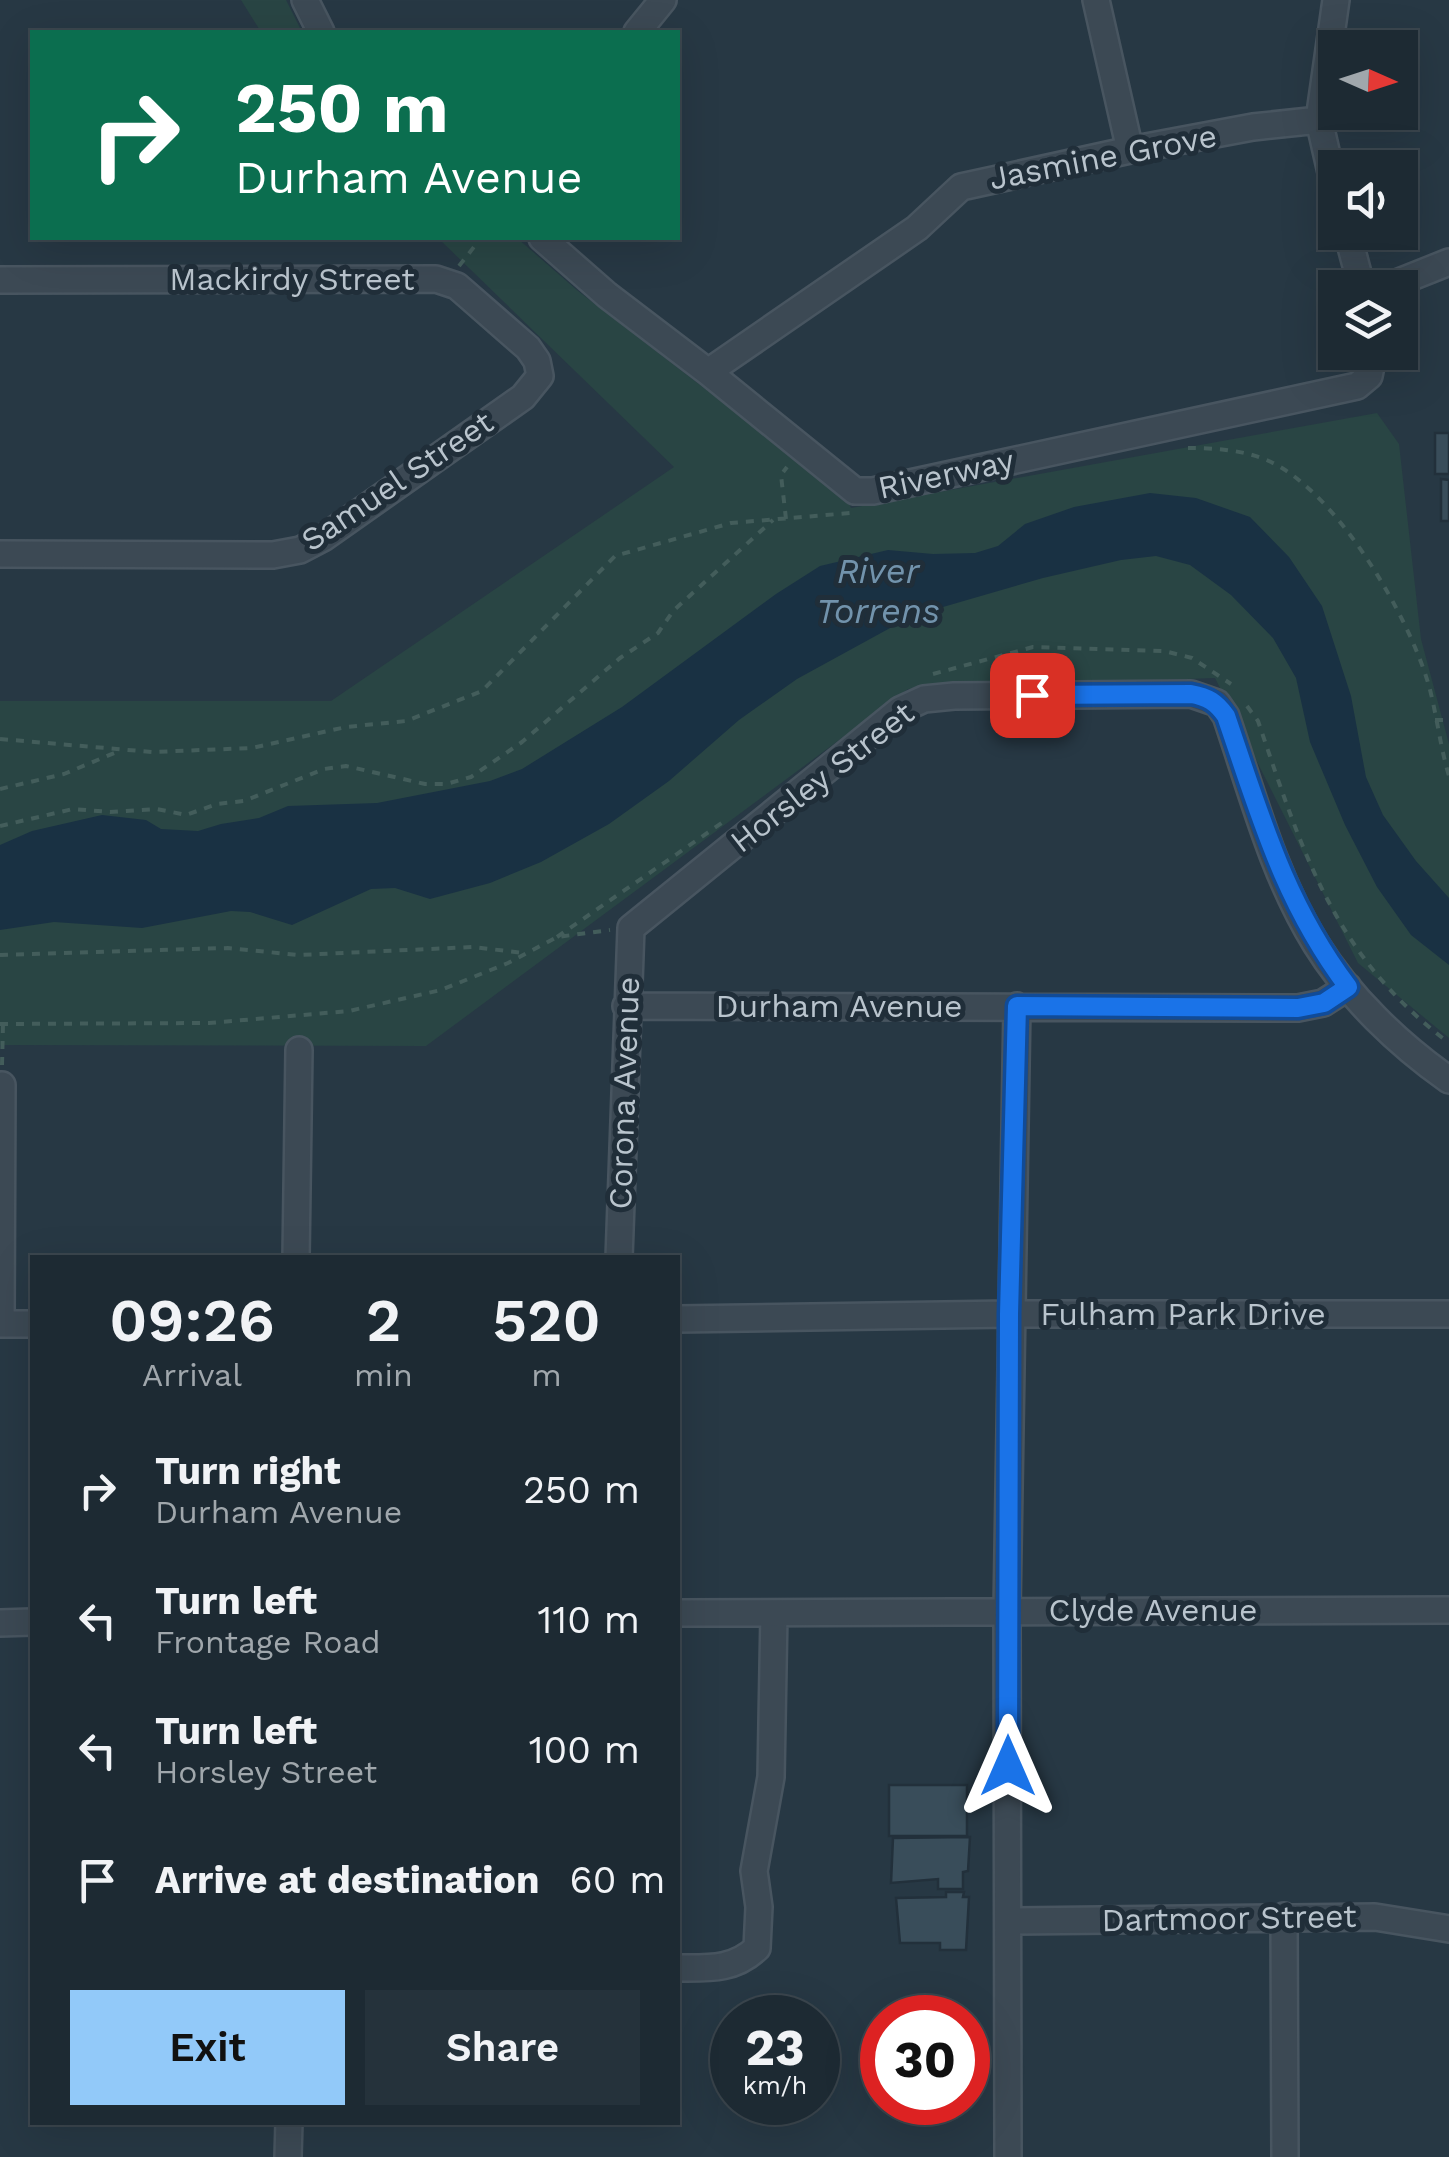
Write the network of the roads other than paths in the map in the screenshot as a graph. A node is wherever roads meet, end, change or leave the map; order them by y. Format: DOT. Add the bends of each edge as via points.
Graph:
graph roads {
  1 [pos="305,0"];
  2 [pos="663,0"];
  3 [pos="1096,0"];
  4 [pos="1336,0"];
  5 [pos="320,30"];
  6 [pos="638,30"];
  7 [pos="1332,30"];
  8 [pos="1318,120"];
  9 [pos="1130,150"];
  10 [pos="544,240"];
  11 [pos="1449,262"];
  12 [pos="1418,274"];
  13 [pos="0,280"];
  14 [pos="1368,370"];
  15 [pos="708,372"];
  16 [pos="540,376"];
  17 [pos="0,554"];
  18 [pos="631,928"];
  19 [pos="1348,987"];
  20 [pos="626,1006"];
  21 [pos="1017,1006"];
  22 [pos="299,1050"];
  23 [pos="1449,1080"];
  24 [pos="2,1085"];
  25 [pos="296,1255"];
  26 [pos="618,1255"];
  27 [pos="1009,1314"];
  28 [pos="1449,1314"];
  29 [pos="680,1319"];
  30 [pos="0,1324"];
  31 [pos="30,1324"];
  32 [pos="1006,1610"];
  33 [pos="1449,1610"];
  34 [pos="774,1612"];
  35 [pos="680,1614"];
  36 [pos="30,1622"];
  37 [pos="0,1623"];
  38 [pos="1284,1916"];
  39 [pos="1008,1921"];
  40 [pos="1449,1929"];
  41 [pos="680,1968"];
  42 [pos="289,2125"];
  43 [pos="288,2157"];
  44 [pos="1008,2157"];
  45 [pos="1285,2157"];
  1 -- 5 [label="street"];
  2 -- 6 [label="street"];
  3 -- 9 [label="street"];
  4 -- 7 [label="street"];
  8 -- 9 [label="street, Jasmine Grove"];
  9 -- 15 [label="street, Jasmine Grove" via="961,186 917,228"];
  10 -- 15 [label="street, Riverway"];
  11 -- 12 [label="street"];
  13 -- 16 [label="street, Mackirdy Street" via="436,278 458,286 528,348"];
  14 -- 15 [label="street, Riverway" via="1358,386 873,491 855,490"];
  16 -- 17 [label="street, Samuel Street" via="523,397 300,550"];
  18 -- 19 [label="street, Horsley Street" via="900,710 924,699 1191,694 1206,696 1226,716 1282,876 1316,944"];
  18 -- 20 [label="street, Corona Avenue"];
  19 -- 21 [label="street, Durham Avenue" via="1324,1003 1298,1008"];
  19 -- 23 [label="street"];
  20 -- 21 [label="street, Durham Avenue"];
  20 -- 26 [label="street, Corona Avenue"];
  21 -- 27 [label="street"];
  22 -- 25 [label="street"];
  24 -- 30 [label="street"];
  27 -- 28 [label="street, Fulham Park Drive"];
  27 -- 29 [label="street, Fulham Park Drive"];
  27 -- 32 [label="street"];
  30 -- 31 [label="street"];
  32 -- 33 [label="street, Clyde Avenue"];
  32 -- 34 [label="street, Clyde Avenue"];
  32 -- 39 [label="street"];
  34 -- 35 [label="street, Clyde Avenue"];
  34 -- 41 [label="street" via="771,1777 754,1871 757,1948 742,1962 719,1968"];
  36 -- 37 [label="street"];
  38 -- 39 [label="street, Dartmoor Street"];
  38 -- 40 [label="street, Dartmoor Street" via="1375,1917"];
  38 -- 45 [label="street"];
  39 -- 44 [label="street"];
  42 -- 43 [label="street"];
}
